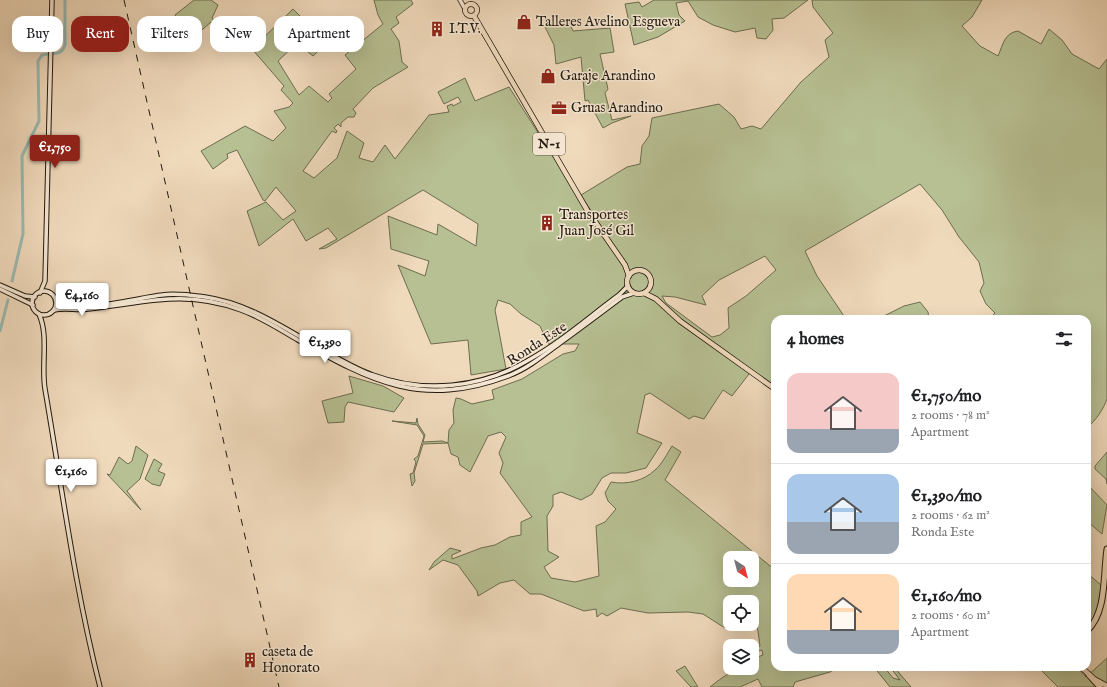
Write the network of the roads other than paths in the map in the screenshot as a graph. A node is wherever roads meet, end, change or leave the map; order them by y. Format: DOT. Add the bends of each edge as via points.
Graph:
graph roads {
  1 [pos="52,0"];
  2 [pos="460,0"];
  3 [pos="467,5"];
  4 [pos="474,16"];
  5 [pos="625,265"];
  6 [pos="636,271"];
  7 [pos="629,276"];
  8 [pos="45,281"];
  9 [pos="0,285"];
  10 [pos="628,286"];
  11 [pos="650,287"];
  12 [pos="0,289"];
  13 [pos="40,293"];
  14 [pos="50,293"];
  15 [pos="634,293"];
  16 [pos="644,293"];
  17 [pos="35,297"];
  18 [pos="656,299"];
  19 [pos="56,300"];
  20 [pos="33,305"];
  21 [pos="54,310"];
  22 [pos="39,314"];
  23 [pos="48,315"];
  24 [pos="43,326"];
  25 [pos="771,387"];
  26 [pos="1107,549"];
  27 [pos="1091,626"];
  28 [pos="1085,671"];
  29 [pos="1089,675"];
  30 [pos="1107,686"];
  31 [pos="100,687"];
  32 [pos="1100,687"];
  1 -- 8 [label="main road"];
  2 -- 3 [label="main road"];
  3 -- 4 [label="highway" via="468,16"];
  3 -- 4 [label="highway" via="474,4 477,8 478,12"];
  4 -- 5 [label="highway, N-1" via="604,238"];
  5 -- 6 [label="highway"];
  5 -- 7 [label="highway"];
  6 -- 7 [label="highway"];
  6 -- 11 [label="highway" via="648,274 651,280"];
  7 -- 10 [label="highway"];
  8 -- 13 [label="main road"];
  8 -- 14 [label="main road"];
  9 -- 17 [label="main road" via="25,296"];
  10 -- 15 [label="highway"];
  10 -- 19 [label="main road, Ronda Este" via="620,295 528,361 487,379 442,386 403,383 375,376 352,366 254,311 218,299 186,294 164,294 78,306 62,304"];
  11 -- 16 [label="highway"];
  11 -- 18 [label="highway"];
  12 -- 20 [label="main road"];
  13 -- 14 [label="main road"];
  13 -- 17 [label="main road"];
  14 -- 19 [label="main road"];
  15 -- 16 [label="highway"];
  15 -- 21 [label="main road, Ronda Este" via="622,297 544,354 509,375 467,388 443,390 403,387 374,380 252,314 207,300 164,298 86,310"];
  16 -- 18 [label="highway"];
  17 -- 20 [label="main road"];
  18 -- 25 [label="highway" via="680,321"];
  19 -- 21 [label="main road"];
  20 -- 22 [label="main road"];
  21 -- 23 [label="main road"];
  22 -- 23 [label="main road"];
  22 -- 24 [label="main road"];
  23 -- 24 [label="main road"];
  24 -- 31 [label="main road" via="45,387 85,623"];
  26 -- 27 [label="highway" via="1102,609"];
  28 -- 29 [label="highway"];
  29 -- 30 [label="highway"];
  29 -- 32 [label="highway"];
}
